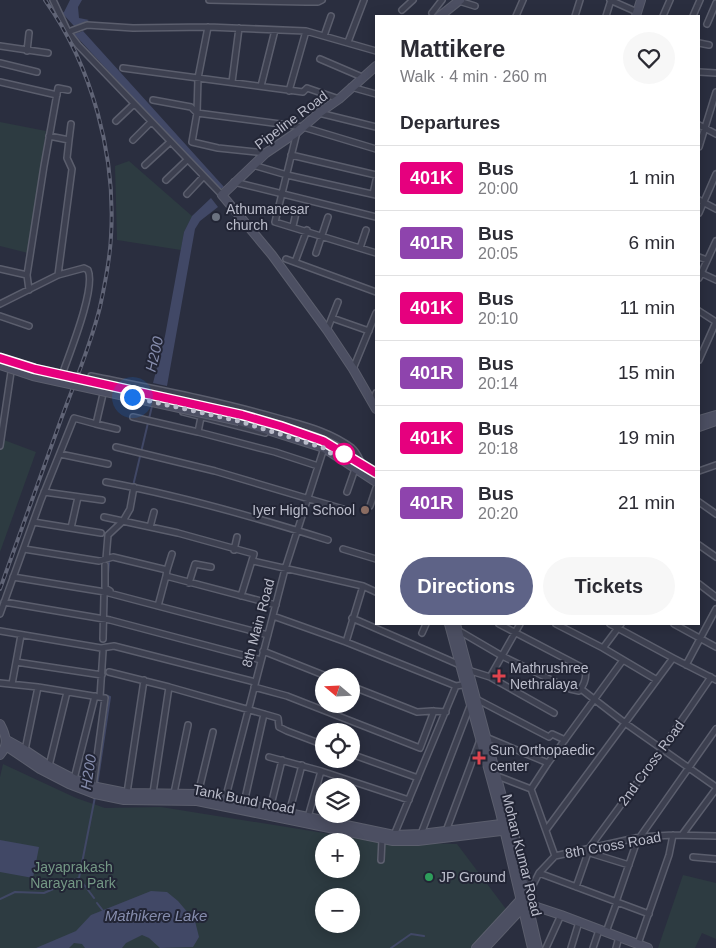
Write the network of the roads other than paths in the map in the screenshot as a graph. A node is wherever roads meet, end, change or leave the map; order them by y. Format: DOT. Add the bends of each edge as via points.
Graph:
graph roads {
  1 [pos="209,0"];
  2 [pos="322,0"];
  3 [pos="364,0"];
  4 [pos="413,0"];
  5 [pos="442,0"];
  6 [pos="523,0"];
  7 [pos="580,0"];
  8 [pos="610,0"];
  9 [pos="640,0"];
  10 [pos="670,0"];
  11 [pos="700,0"];
  12 [pos="56,1"];
  13 [pos="460,1"];
  14 [pos="716,3"];
  15 [pos="475,6"];
  16 [pos="402,10"];
  17 [pos="432,13"];
  18 [pos="636,14"];
  19 [pos="441,15"];
  20 [pos="516,15"];
  21 [pos="575,15"];
  22 [pos="606,15"];
  23 [pos="663,15"];
  24 [pos="693,15"];
  25 [pos="331,16"];
  26 [pos="707,24"];
  27 [pos="208,28"];
  28 [pos="239,28"];
  29 [pos="275,30"];
  30 [pos="306,31"];
  31 [pos="68,32"];
  32 [pos="30,33"];
  33 [pos="324,36"];
  34 [pos="348,42"];
  35 [pos="700,43"];
  36 [pos="709,45"];
  37 [pos="0,46"];
  38 [pos="28,51"];
  39 [pos="375,52"];
  40 [pos="48,53"];
  41 [pos="320,60"];
  42 [pos="0,64"];
  43 [pos="375,67"];
  44 [pos="123,68"];
  45 [pos="36,72"];
  46 [pos="700,72"];
  47 [pos="716,73"];
  48 [pos="362,77"];
  49 [pos="198,78"];
  50 [pos="0,82"];
  51 [pos="232,82"];
  52 [pos="261,86"];
  53 [pos="351,87"];
  54 [pos="68,90"];
  55 [pos="289,91"];
  56 [pos="716,92"];
  57 [pos="375,94"];
  58 [pos="57,95"];
  59 [pos="338,99"];
  60 [pos="153,100"];
  61 [pos="134,104"];
  62 [pos="197,113"];
  63 [pos="319,113"];
  64 [pos="116,121"];
  65 [pos="151,122"];
  66 [pos="71,124"];
  67 [pos="701,126"];
  68 [pos="375,128"];
  69 [pos="300,130"];
  70 [pos="716,134"];
  71 [pos="49,136"];
  72 [pos="69,140"];
  73 [pos="133,140"];
  74 [pos="170,142"];
  75 [pos="375,149"];
  76 [pos="266,152"];
  77 [pos="291,155"];
  78 [pos="187,160"];
  79 [pos="145,165"];
  80 [pos="253,165"];
  81 [pos="716,174"];
  82 [pos="287,175"];
  83 [pos="375,175"];
  84 [pos="203,177"];
  85 [pos="166,180"];
  86 [pos="234,182"];
  87 [pos="187,194"];
  88 [pos="282,194"];
  89 [pos="375,194"];
  90 [pos="222,195"];
  91 [pos="701,201"];
  92 [pos="716,209"];
  93 [pos="296,213"];
  94 [pos="328,217"];
  95 [pos="375,217"];
  96 [pos="292,226"];
  97 [pos="307,230"];
  98 [pos="366,230"];
  99 [pos="322,235"];
  100 [pos="716,241"];
  101 [pos="360,248"];
  102 [pos="316,253"];
  103 [pos="375,253"];
  104 [pos="700,256"];
  105 [pos="286,259"];
  106 [pos="707,260"];
  107 [pos="295,262"];
  108 [pos="0,269"];
  109 [pos="27,275"];
  110 [pos="58,275"];
  111 [pos="700,275"];
  112 [pos="716,280"];
  113 [pos="29,290"];
  114 [pos="375,292"];
  115 [pos="338,302"];
  116 [pos="0,304"];
  117 [pos="700,312"];
  118 [pos="0,316"];
  119 [pos="332,318"];
  120 [pos="375,319"];
  121 [pos="716,322"];
  122 [pos="29,326"];
  123 [pos="326,330"];
  124 [pos="369,331"];
  125 [pos="0,357"];
  126 [pos="700,358"];
  127 [pos="15,360"];
  128 [pos="0,367"];
  129 [pos="353,369"];
  130 [pos="12,372"];
  131 [pos="63,372"];
  132 [pos="91,376"];
  133 [pos="126,383"];
  134 [pos="65,385"];
  135 [pos="86,390"];
  136 [pos="103,394"];
  137 [pos="375,394"];
  138 [pos="122,398"];
  139 [pos="372,401"];
  140 [pos="234,406"];
  141 [pos="375,407"];
  142 [pos="716,416"];
  143 [pos="133,417"];
  144 [pos="201,417"];
  145 [pos="240,418"];
  146 [pos="700,420"];
  147 [pos="716,421"];
  148 [pos="96,424"];
  149 [pos="229,424"];
  150 [pos="700,427"];
  151 [pos="117,428"];
  152 [pos="198,432"];
  153 [pos="0,446"];
  154 [pos="116,448"];
  155 [pos="324,448"];
  156 [pos="60,454"];
  157 [pos="108,464"];
  158 [pos="318,466"];
  159 [pos="713,466"];
  160 [pos="358,467"];
  161 [pos="700,471"];
  162 [pos="716,471"];
  163 [pos="375,472"];
  164 [pos="375,481"];
  165 [pos="106,482"];
  166 [pos="134,487"];
  167 [pos="375,491"];
  168 [pos="44,492"];
  169 [pos="347,492"];
  170 [pos="78,496"];
  171 [pos="308,498"];
  172 [pos="102,500"];
  173 [pos="700,503"];
  174 [pos="370,506"];
  175 [pos="343,509"];
  176 [pos="154,512"];
  177 [pos="716,514"];
  178 [pos="104,517"];
  179 [pos="123,521"];
  180 [pos="33,522"];
  181 [pos="150,527"];
  182 [pos="71,528"];
  183 [pos="297,530"];
  184 [pos="101,533"];
  185 [pos="237,537"];
  186 [pos="328,540"];
  187 [pos="700,546"];
  188 [pos="24,549"];
  189 [pos="343,549"];
  190 [pos="234,550"];
  191 [pos="172,554"];
  192 [pos="716,557"];
  193 [pos="375,560"];
  194 [pos="253,561"];
  195 [pos="105,562"];
  196 [pos="211,568"];
  197 [pos="286,568"];
  198 [pos="167,570"];
  199 [pos="166,576"];
  200 [pos="13,577"];
  201 [pos="189,583"];
  202 [pos="700,585"];
  203 [pos="363,586"];
  204 [pos="375,592"];
  205 [pos="111,593"];
  206 [pos="104,595"];
  207 [pos="241,596"];
  208 [pos="716,596"];
  209 [pos="4,602"];
  210 [pos="276,605"];
  211 [pos="158,606"];
  212 [pos="716,609"];
  213 [pos="0,614"];
  214 [pos="273,616"];
  215 [pos="352,618"];
  216 [pos="104,620"];
  217 [pos="426,625"];
  218 [pos="452,625"];
  219 [pos="453,625"];
  220 [pos="501,625"];
  221 [pos="519,625"];
  222 [pos="558,625"];
  223 [pos="676,625"];
  224 [pos="620,626"];
  225 [pos="0,631"];
  226 [pos="460,632"];
  227 [pos="422,633"];
  228 [pos="515,633"];
  229 [pos="21,635"];
  230 [pos="268,635"];
  231 [pos="103,639"];
  232 [pos="700,639"];
  233 [pos="346,642"];
  234 [pos="716,647"];
  235 [pos="603,648"];
  236 [pos="103,651"];
  237 [pos="263,651"];
  238 [pos="502,656"];
  239 [pos="673,658"];
  240 [pos="261,660"];
  241 [pos="623,660"];
  242 [pos="16,662"];
  243 [pos="686,665"];
  244 [pos="465,670"];
  245 [pos="109,672"];
  246 [pos="315,672"];
  247 [pos="102,675"];
  248 [pos="490,677"];
  249 [pos="713,678"];
  250 [pos="144,680"];
  251 [pos="657,680"];
  252 [pos="0,683"];
  253 [pos="12,684"];
  254 [pos="254,684"];
  255 [pos="467,684"];
  256 [pos="38,687"];
  257 [pos="169,687"];
  258 [pos="581,689"];
  259 [pos="360,690"];
  260 [pos="67,692"];
  261 [pos="97,696"];
  262 [pos="478,700"];
  263 [pos="594,700"];
  264 [pos="470,706"];
  265 [pos="248,709"];
  266 [pos="434,711"];
  267 [pos="446,712"];
  268 [pos="554,713"];
  269 [pos="264,714"];
  270 [pos="625,723"];
  271 [pos="0,724"];
  272 [pos="188,725"];
  273 [pos="716,729"];
  274 [pos="213,732"];
  275 [pos="488,738"];
  276 [pos="480,740"];
  277 [pos="565,740"];
  278 [pos="315,741"];
  279 [pos="4,743"];
  280 [pos="662,749"];
  281 [pos="25,750"];
  282 [pos="0,755"];
  283 [pos="270,757"];
  284 [pos="360,757"];
  285 [pos="282,760"];
  286 [pos="548,763"];
  287 [pos="302,765"];
  288 [pos="49,766"];
  289 [pos="688,768"];
  290 [pos="321,771"];
  291 [pos="500,777"];
  292 [pos="418,778"];
  293 [pos="74,779"];
  294 [pos="716,788"];
  295 [pos="96,790"];
  296 [pos="531,790"];
  297 [pos="127,793"];
  298 [pos="153,793"];
  299 [pos="174,793"];
  300 [pos="198,794"];
  301 [pos="408,800"];
  302 [pos="224,802"];
  303 [pos="244,803"];
  304 [pos="270,809"];
  305 [pos="500,812"];
  306 [pos="289,813"];
  307 [pos="308,817"];
  308 [pos="490,826"];
  309 [pos="509,827"];
  310 [pos="546,830"];
  311 [pos="446,831"];
  312 [pos="421,834"];
  313 [pos="673,834"];
  314 [pos="682,834"];
  315 [pos="394,835"];
  316 [pos="716,836"];
  317 [pos="639,838"];
  318 [pos="382,839"];
  319 [pos="589,850"];
  320 [pos="555,856"];
  321 [pos="693,857"];
  322 [pos="716,859"];
  323 [pos="381,860"];
  324 [pos="629,865"];
  325 [pos="539,873"];
  326 [pos="576,887"];
  327 [pos="526,899"];
  328 [pos="617,902"];
  329 [pos="649,914"];
  330 [pos="561,915"];
  331 [pos="579,922"];
  332 [pos="603,931"];
  333 [pos="619,937"];
  334 [pos="642,947"];
  335 [pos="476,948"];
  336 [pos="485,948"];
  337 [pos="532,948"];
  338 [pos="538,948"];
  339 [pos="546,948"];
  340 [pos="571,948"];
  341 [pos="593,948"];
  342 [pos="616,948"];
  1 -- 2 [label="street"];
  3 -- 34 [label="street"];
  4 -- 16 [label="street"];
  5 -- 17 [label="street"];
  6 -- 20 [label="street"];
  7 -- 21 [label="street"];
  8 -- 18 [label="street"];
  8 -- 22 [label="street"];
  9 -- 18 [label="street"];
  10 -- 23 [label="street"];
  11 -- 24 [label="street"];
  12 -- 31 [label="street"];
  13 -- 15 [label="street"];
  13 -- 19 [label="street"];
  14 -- 26 [label="street"];
  25 -- 33 [label="street"];
  27 -- 28 [label="street"];
  27 -- 31 [label="street" via="87,25"];
  27 -- 49 [label="street"];
  28 -- 29 [label="street"];
  28 -- 51 [label="street"];
  29 -- 30 [label="street"];
  29 -- 52 [label="street"];
  30 -- 33 [label="street"];
  30 -- 55 [label="street"];
  31 -- 61 [label="street"];
  32 -- 38 [label="street"];
  33 -- 34 [label="street"];
  34 -- 39 [label="street"];
  35 -- 36 [label="street"];
  37 -- 38 [label="street"];
  38 -- 40 [label="street"];
  41 -- 48 [label="street"];
  42 -- 45 [label="street"];
  43 -- 48 [label="street, Pipeline Road"];
  44 -- 49 [label="street"];
  46 -- 47 [label="street"];
  48 -- 53 [label="street, Pipeline Road"];
  49 -- 51 [label="street"];
  49 -- 62 [label="street"];
  50 -- 58 [label="street"];
  51 -- 52 [label="street"];
  52 -- 55 [label="street"];
  53 -- 57 [label="street"];
  53 -- 59 [label="street, Pipeline Road"];
  54 -- 58 [label="street" via="58,88"];
  55 -- 59 [label="street" via="303,92 306,88"];
  56 -- 67 [label="street"];
  58 -- 71 [label="street"];
  59 -- 63 [label="street, Pipeline Road"];
  60 -- 62 [label="street" via="191,106"];
  61 -- 64 [label="street"];
  61 -- 65 [label="street"];
  62 -- 69 [label="street"];
  62 -- 76 [label="street" via="192,142"];
  63 -- 68 [label="street"];
  63 -- 69 [label="street, Pipeline Road"];
  65 -- 73 [label="street"];
  65 -- 74 [label="street"];
  66 -- 72 [label="street"];
  67 -- 70 [label="street"];
  69 -- 75 [label="street"];
  69 -- 76 [label="street, Pipeline Road"];
  69 -- 77 [label="street"];
  71 -- 72 [label="street"];
  71 -- 109 [label="street"];
  72 -- 110 [label="street" via="68,158 72,169"];
  74 -- 78 [label="street"];
  74 -- 79 [label="street"];
  76 -- 80 [label="street, Pipeline Road"];
  77 -- 82 [label="street"];
  77 -- 83 [label="street"];
  78 -- 84 [label="street"];
  78 -- 85 [label="street"];
  80 -- 82 [label="street"];
  80 -- 86 [label="street, Pipeline Road"];
  81 -- 91 [label="street"];
  82 -- 88 [label="street"];
  82 -- 89 [label="street"];
  84 -- 87 [label="street"];
  84 -- 90 [label="street"];
  86 -- 88 [label="street"];
  86 -- 90 [label="street, Pipeline Road"];
  88 -- 95 [label="street"];
  88 -- 96 [label="street" via="275,222"];
  90 -- 123 [label="street" via="272,255"];
  91 -- 92 [label="street"];
  93 -- 96 [label="street"];
  94 -- 99 [label="street"];
  96 -- 97 [label="street"];
  97 -- 99 [label="street"];
  97 -- 107 [label="street"];
  98 -- 101 [label="street"];
  99 -- 101 [label="street"];
  99 -- 102 [label="street"];
  100 -- 106 [label="street"];
  101 -- 103 [label="street"];
  104 -- 106 [label="street"];
  105 -- 107 [label="street"];
  106 -- 111 [label="street"];
  107 -- 114 [label="street"];
  108 -- 109 [label="street"];
  109 -- 113 [label="street"];
  110 -- 113 [label="street"];
  110 -- 131 [label="street" via="84,268 88,270 90,281"];
  111 -- 112 [label="street"];
  113 -- 116 [label="street"];
  115 -- 119 [label="street"];
  117 -- 121 [label="street"];
  118 -- 122 [label="street"];
  119 -- 123 [label="street"];
  119 -- 124 [label="street"];
  120 -- 124 [label="street"];
  121 -- 126 [label="street"];
  123 -- 129 [label="street"];
  124 -- 129 [label="street"];
  125 -- 127 [label="street"];
  125 -- 145 [label="street, bridge" via="35,369"];
  128 -- 130 [label="street"];
  128 -- 145 [label="street, bridge"];
  129 -- 139 [label="street"];
  130 -- 134 [label="street"];
  130 -- 153 [label="street"];
  132 -- 133 [label="street"];
  133 -- 138 [label="street"];
  133 -- 140 [label="street"];
  135 -- 136 [label="street"];
  136 -- 138 [label="street"];
  136 -- 148 [label="street"];
  137 -- 139 [label="street"];
  138 -- 144 [label="street"];
  139 -- 141 [label="street"];
  140 -- 149 [label="street"];
  140 -- 160 [label="street" via="322,432 353,448 358,455"];
  142 -- 146 [label="street"];
  143 -- 152 [label="street"];
  144 -- 149 [label="street"];
  144 -- 152 [label="street"];
  145 -- 155 [label="street"];
  145 -- 160 [label="street" via="280,426 323,441"];
  147 -- 150 [label="street"];
  148 -- 151 [label="street"];
  148 -- 156 [label="street" via="74,418"];
  149 -- 155 [label="street"];
  152 -- 158 [label="street"];
  154 -- 171 [label="street" via="215,471"];
  155 -- 158 [label="street, 8th Main Road"];
  155 -- 160 [label="street"];
  156 -- 157 [label="street"];
  156 -- 168 [label="street"];
  158 -- 171 [label="street, 8th Main Road"];
  159 -- 161 [label="street"];
  159 -- 162 [label="street"];
  160 -- 163 [label="street"];
  160 -- 164 [label="street"];
  160 -- 169 [label="street"];
  165 -- 166 [label="street"];
  166 -- 179 [label="street" via="130,509"];
  166 -- 183 [label="street"];
  167 -- 174 [label="street"];
  168 -- 170 [label="street"];
  168 -- 180 [label="street"];
  170 -- 172 [label="street"];
  170 -- 182 [label="street"];
  171 -- 175 [label="street"];
  171 -- 183 [label="street, 8th Main Road"];
  173 -- 177 [label="street"];
  176 -- 181 [label="street"];
  178 -- 179 [label="street"];
  179 -- 181 [label="street"];
  179 -- 195 [label="street" via="108,535"];
  180 -- 182 [label="street"];
  180 -- 188 [label="street"];
  181 -- 190 [label="street"];
  182 -- 184 [label="street"];
  183 -- 186 [label="street"];
  183 -- 197 [label="street, 8th Main Road"];
  185 -- 190 [label="street"];
  187 -- 192 [label="street"];
  188 -- 195 [label="street"];
  188 -- 200 [label="street"];
  189 -- 193 [label="street"];
  190 -- 194 [label="street" via="254,554"];
  191 -- 198 [label="street"];
  194 -- 197 [label="street"];
  194 -- 207 [label="street"];
  195 -- 198 [label="street" via="113,557"];
  195 -- 205 [label="street" via="105,588"];
  196 -- 201 [label="street" via="195,564"];
  197 -- 203 [label="street"];
  197 -- 210 [label="street, 8th Main Road"];
  198 -- 199 [label="street"];
  199 -- 201 [label="street"];
  199 -- 211 [label="street"];
  200 -- 205 [label="street"];
  200 -- 209 [label="street"];
  201 -- 207 [label="street"];
  202 -- 208 [label="street"];
  203 -- 204 [label="street"];
  203 -- 215 [label="street"];
  205 -- 211 [label="street"];
  206 -- 216 [label="street"];
  207 -- 210 [label="street"];
  209 -- 213 [label="street"];
  209 -- 216 [label="street"];
  210 -- 214 [label="street, 8th Main Road"];
  211 -- 230 [label="street"];
  212 -- 232 [label="street"];
  214 -- 230 [label="street, 8th Main Road"];
  214 -- 233 [label="street"];
  215 -- 233 [label="street"];
  215 -- 244 [label="street"];
  216 -- 231 [label="street"];
  216 -- 240 [label="street"];
  217 -- 227 [label="street"];
  218 -- 244 [label="street, Mohan Kumar Road"];
  219 -- 226 [label="street"];
  220 -- 228 [label="street"];
  221 -- 228 [label="street"];
  222 -- 235 [label="street"];
  223 -- 232 [label="street"];
  224 -- 235 [label="street"];
  224 -- 239 [label="street"];
  225 -- 229 [label="street"];
  226 -- 238 [label="street"];
  226 -- 244 [label="street"];
  228 -- 238 [label="street"];
  228 -- 258 [label="street" via="586,669"];
  229 -- 242 [label="street"];
  229 -- 254 [label="street" via="101,648 114,646"];
  230 -- 237 [label="street, 8th Main Road"];
  232 -- 234 [label="street"];
  232 -- 243 [label="street"];
  233 -- 255 [label="street"];
  235 -- 241 [label="street"];
  236 -- 247 [label="street"];
  237 -- 240 [label="street, 8th Main Road"];
  237 -- 246 [label="street"];
  238 -- 248 [label="street"];
  238 -- 258 [label="street" via="570,689"];
  239 -- 243 [label="street"];
  239 -- 251 [label="street"];
  240 -- 254 [label="street, 8th Main Road"];
  241 -- 251 [label="street"];
  241 -- 263 [label="street"];
  242 -- 247 [label="street"];
  242 -- 253 [label="street"];
  243 -- 249 [label="street"];
  244 -- 248 [label="street"];
  244 -- 255 [label="street, Mohan Kumar Road"];
  245 -- 250 [label="street"];
  247 -- 261 [label="street"];
  248 -- 268 [label="street"];
  249 -- 280 [label="street, 2nd Cross Road"];
  250 -- 257 [label="street"];
  250 -- 297 [label="street"];
  251 -- 270 [label="street"];
  252 -- 253 [label="street"];
  253 -- 256 [label="street"];
  254 -- 265 [label="street, 8th Main Road"];
  254 -- 266 [label="street" via="420,748"];
  255 -- 262 [label="street"];
  255 -- 264 [label="street, Mohan Kumar Road"];
  255 -- 267 [label="street"];
  255 -- 309 [label="street"];
  256 -- 260 [label="street"];
  256 -- 281 [label="street"];
  257 -- 265 [label="street"];
  257 -- 298 [label="street"];
  258 -- 263 [label="street"];
  259 -- 266 [label="street" via="416,712"];
  260 -- 261 [label="street"];
  260 -- 288 [label="street"];
  261 -- 293 [label="street"];
  261 -- 295 [label="street" via="105,698"];
  262 -- 275 [label="street"];
  262 -- 277 [label="street" via="548,737 552,734"];
  263 -- 270 [label="street"];
  263 -- 277 [label="street"];
  264 -- 276 [label="street, Mohan Kumar Road"];
  264 -- 312 [label="street"];
  265 -- 269 [label="street"];
  265 -- 302 [label="street, 8th Main Road"];
  266 -- 267 [label="street"];
  267 -- 292 [label="street"];
  269 -- 278 [label="street" via="278,718 279,727"];
  269 -- 303 [label="street"];
  270 -- 280 [label="street"];
  270 -- 310 [label="street"];
  271 -- 279 [label="street"];
  272 -- 299 [label="street"];
  273 -- 289 [label="street"];
  274 -- 300 [label="street"];
  275 -- 286 [label="street"];
  275 -- 291 [label="street"];
  276 -- 305 [label="street, Mohan Kumar Road"];
  276 -- 311 [label="street"];
  277 -- 286 [label="street"];
  279 -- 281 [label="street"];
  279 -- 282 [label="street"];
  279 -- 295 [label="street, Tank Bund Road" via="47,772"];
  280 -- 289 [label="street"];
  280 -- 319 [label="street, 2nd Cross Road"];
  281 -- 288 [label="street"];
  283 -- 285 [label="street"];
  284 -- 292 [label="street"];
  285 -- 287 [label="street"];
  285 -- 304 [label="street"];
  286 -- 296 [label="street"];
  287 -- 290 [label="street"];
  287 -- 306 [label="street"];
  288 -- 293 [label="street"];
  289 -- 294 [label="street"];
  289 -- 317 [label="street"];
  290 -- 301 [label="street"];
  290 -- 307 [label="street"];
  291 -- 296 [label="street"];
  291 -- 309 [label="street"];
  292 -- 301 [label="street"];
  293 -- 295 [label="street"];
  294 -- 314 [label="street"];
  295 -- 297 [label="street"];
  295 -- 302 [label="street, Tank Bund Road" via="124,800"];
  296 -- 310 [label="street"];
  297 -- 298 [label="street"];
  298 -- 299 [label="street"];
  299 -- 300 [label="street"];
  300 -- 302 [label="street"];
  301 -- 315 [label="street"];
  302 -- 303 [label="street"];
  302 -- 318 [label="street, Tank Bund Road" via="284,820"];
  303 -- 304 [label="street"];
  304 -- 306 [label="street"];
  305 -- 308 [label="street"];
  305 -- 309 [label="street, Mohan Kumar Road"];
  306 -- 307 [label="street"];
  307 -- 315 [label="street"];
  308 -- 309 [label="street"];
  308 -- 311 [label="street"];
  309 -- 318 [label="street, Tank Bund Road" via="418,841"];
  309 -- 327 [label="street, Mohan Kumar Road"];
  309 -- 327 [label="street"];
  310 -- 320 [label="street"];
  311 -- 312 [label="street"];
  312 -- 315 [label="street"];
  313 -- 314 [label="street, 8th Cross Road"];
  313 -- 317 [label="street, 8th Cross Road"];
  313 -- 329 [label="street"];
  314 -- 316 [label="street, 8th Cross Road"];
  317 -- 319 [label="street, 8th Cross Road"];
  317 -- 324 [label="street"];
  318 -- 323 [label="street"];
  319 -- 320 [label="street, 8th Cross Road"];
  319 -- 324 [label="street"];
  319 -- 326 [label="street, 2nd Cross Road"];
  320 -- 325 [label="street, 8th Cross Road"];
  321 -- 322 [label="street"];
  324 -- 328 [label="street"];
  325 -- 326 [label="street"];
  325 -- 327 [label="street, 8th Cross Road"];
  326 -- 328 [label="street"];
  327 -- 330 [label="street"];
  327 -- 335 [label="street"];
  327 -- 336 [label="street"];
  327 -- 337 [label="street, Mohan Kumar Road"];
  327 -- 338 [label="street"];
  328 -- 329 [label="street"];
  328 -- 332 [label="street"];
  329 -- 334 [label="street"];
  330 -- 331 [label="street"];
  330 -- 339 [label="street"];
  331 -- 332 [label="street"];
  331 -- 340 [label="street"];
  332 -- 333 [label="street"];
  332 -- 341 [label="street"];
  333 -- 334 [label="street"];
  333 -- 342 [label="street"];
}
